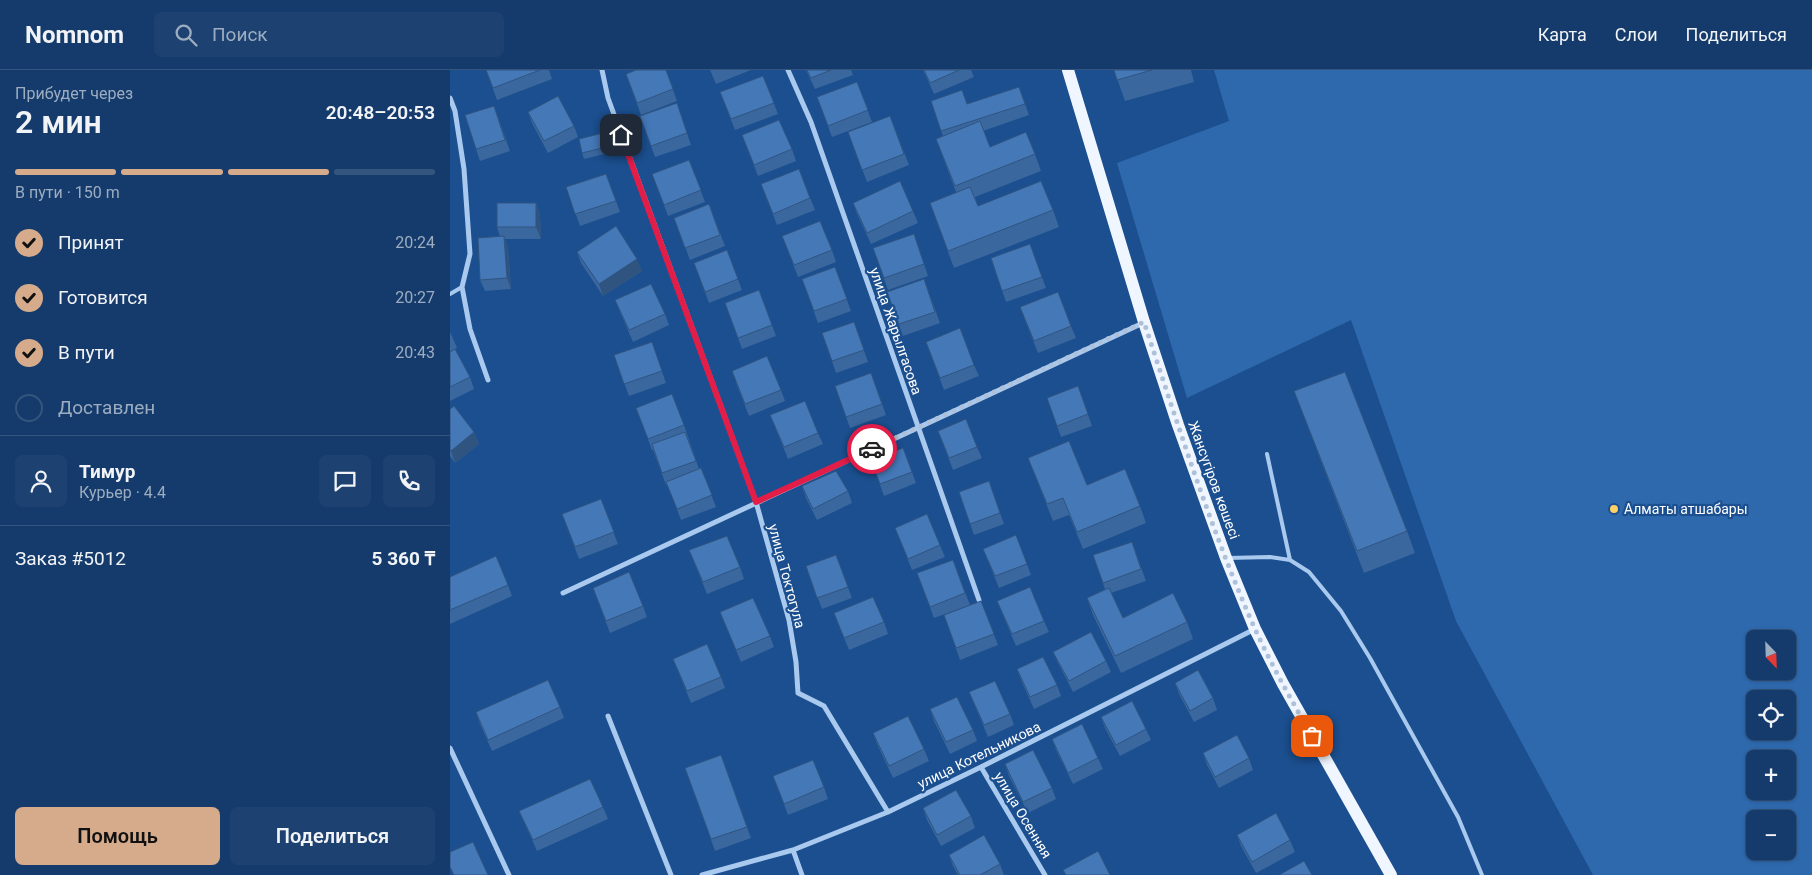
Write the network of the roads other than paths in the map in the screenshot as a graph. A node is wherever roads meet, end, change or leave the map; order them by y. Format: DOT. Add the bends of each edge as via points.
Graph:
graph roads {
  1 [pos="602,70"];
  2 [pos="788,70"];
  3 [pos="1068,70"];
  4 [pos="450,98"];
  5 [pos="462,287"];
  6 [pos="450,294"];
  7 [pos="1144,322"];
  8 [pos="488,380"];
  9 [pos="918,428"];
  10 [pos="1267,454"];
  11 [pos="756,502"];
  12 [pos="1226,558"];
  13 [pos="1290,560"];
  14 [pos="563,593"];
  15 [pos="979,600"];
  16 [pos="1255,629"];
  17 [pos="608,716"];
  18 [pos="450,748"];
  19 [pos="981,767"];
  20 [pos="888,812"];
  21 [pos="793,850"];
  22 [pos="509,875"];
  23 [pos="671,875"];
  24 [pos="702,875"];
  25 [pos="802,875"];
  26 [pos="1045,875"];
  27 [pos="1391,875"];
  28 [pos="1482,875"];
  1 -- 11 [label="street, улица Токтогула" via="608,98"];
  2 -- 9 [label="street, улица Жарылгасова" via="811,122"];
  3 -- 7 [label="main road, Жансүгіров көшесі"];
  4 -- 5 [label="street" via="464,168 470,254"];
  5 -- 6 [label="lane"];
  5 -- 8 [label="street" via="470,329"];
  7 -- 9 [label="street"];
  7 -- 12 [label="main road, Жансүгіров көшесі"];
  9 -- 11 [label="street"];
  9 -- 15 [label="street, улица Жарылгасова"];
  10 -- 13 [label="lane"];
  11 -- 14 [label="street"];
  11 -- 20 [label="street, улица Токтогула" via="788,620 798,693 824,706"];
  12 -- 13 [label="lane"];
  12 -- 16 [label="main road, Жансүгіров көшесі"];
  13 -- 28 [label="lane" via="1309,572 1341,611 1370,658 1458,817"];
  16 -- 19 [label="street, улица Котельникова"];
  16 -- 27 [label="main road, Жансүгіров көшесі"];
  17 -- 23 [label="street"];
  18 -- 22 [label="street"];
  19 -- 20 [label="street, улица Котельникова"];
  19 -- 26 [label="street, улица Осенняя"];
  20 -- 21 [label="street, улица Котельникова"];
  21 -- 24 [label="street, улица Котельникова"];
  21 -- 25 [label="street"];
}
